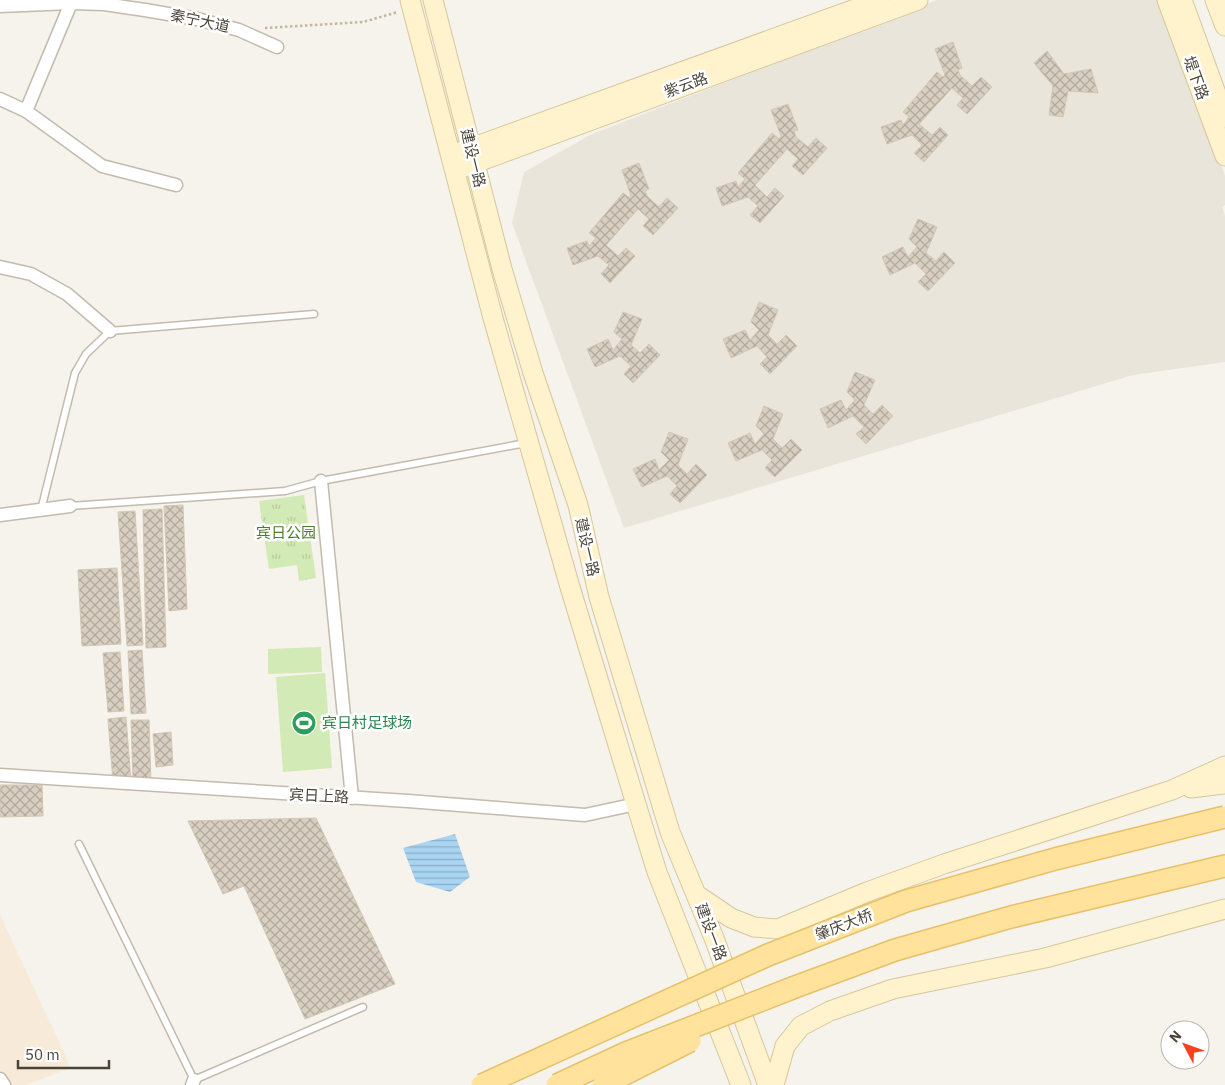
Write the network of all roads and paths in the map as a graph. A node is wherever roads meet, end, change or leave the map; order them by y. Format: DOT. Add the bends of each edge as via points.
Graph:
graph roads {
  1 [pos="433,0"];
  2 [pos="880,0"];
  3 [pos="918,0"];
  4 [pos="1168,0"];
  5 [pos="1182,0"];
  6 [pos="1216,0"];
  7 [pos="71,3"];
  8 [pos="411,4"];
  9 [pos="0,6"];
  10 [pos="1225,26"];
  11 [pos="239,30"];
  12 [pos="444,42"];
  13 [pos="277,47"];
  14 [pos="422,47"];
  15 [pos="0,99"];
  16 [pos="26,111"];
  17 [pos="1225,118"];
  18 [pos="473,156"];
  19 [pos="1225,156"];
  20 [pos="452,163"];
  21 [pos="176,185"];
  22 [pos="0,267"];
  23 [pos="314,314"];
  24 [pos="110,331"];
  25 [pos="528,443"];
  26 [pos="321,481"];
  27 [pos="70,506"];
  28 [pos="41,510"];
  29 [pos="0,515"];
  30 [pos="1225,766"];
  31 [pos="0,775"];
  32 [pos="1225,784"];
  33 [pos="1172,790"];
  34 [pos="352,798"];
  35 [pos="636,804"];
  36 [pos="1225,817"];
  37 [pos="79,844"];
  38 [pos="1225,866"];
  39 [pos="697,895"];
  40 [pos="1222,911"];
  41 [pos="795,987"];
  42 [pos="363,1007"];
  43 [pos="0,1079"];
  44 [pos="193,1083"];
  45 [pos="4,1085"];
  46 [pos="482,1085"];
  47 [pos="557,1085"];
  48 [pos="603,1085"];
  49 [pos="741,1085"];
  50 [pos="768,1085"];
  51 [pos="774,1085"];
  1 -- 12 [label="street, 建设一路"];
  2 -- 18 [label="street, 紫云路"];
  3 -- 18 [label="street, 紫云路"];
  4 -- 19 [label="street, 堤下路"];
  5 -- 17 [label="street, 堤下路"];
  6 -- 10 [label="street"];
  7 -- 9 [label="street, 秦宁大道"];
  7 -- 11 [label="street, 秦宁大道" via="145,10"];
  7 -- 16 [label="street"];
  8 -- 11 [label="path" via="363,22"];
  8 -- 14 [label="street, 建设一路"];
  11 -- 13 [label="street, 秦宁大道"];
  12 -- 14 [label="street"];
  12 -- 18 [label="street, 建设一路"];
  14 -- 20 [label="street, 建设一路"];
  15 -- 16 [label="street"];
  16 -- 21 [label="street" via="102,166"];
  18 -- 20 [label="street, 紫云路"];
  18 -- 39 [label="street, 建设一路" via="502,269 578,505 599,597 670,832"];
  20 -- 25 [label="street, 建设一路"];
  22 -- 24 [label="street" via="31,274 67,294"];
  23 -- 24 [label="lane"];
  24 -- 28 [label="lane" via="86,354 75,373"];
  25 -- 26 [label="lane"];
  25 -- 35 [label="street, 建设一路"];
  26 -- 27 [label="lane" via="285,491"];
  26 -- 34 [label="street"];
  27 -- 28 [label="street"];
  28 -- 29 [label="street"];
  30 -- 33 [label="street"];
  31 -- 34 [label="street, 宾日上路"];
  32 -- 33 [label="street"];
  33 -- 39 [label="street" via="944,864 778,929 754,927 731,918"];
  34 -- 35 [label="street, 宾日上路" via="586,815"];
  35 -- 49 [label="street, 建设一路" via="657,872"];
  36 -- 46 [label="main road, 肇庆大桥, bridge" via="1055,859 906,901 768,955"];
  37 -- 44 [label="lane"];
  38 -- 41 [label="main road" via="1011,917 922,942"];
  39 -- 50 [label="street, 建设一路"];
  40 -- 51 [label="street" via="1045,958 893,988 830,1011 801,1026 785,1046"];
  41 -- 47 [label="main road, bridge" via="626,1053"];
  41 -- 48 [label="main road, bridge"];
  42 -- 44 [label="lane"];
  43 -- 45 [label="street"];
}
